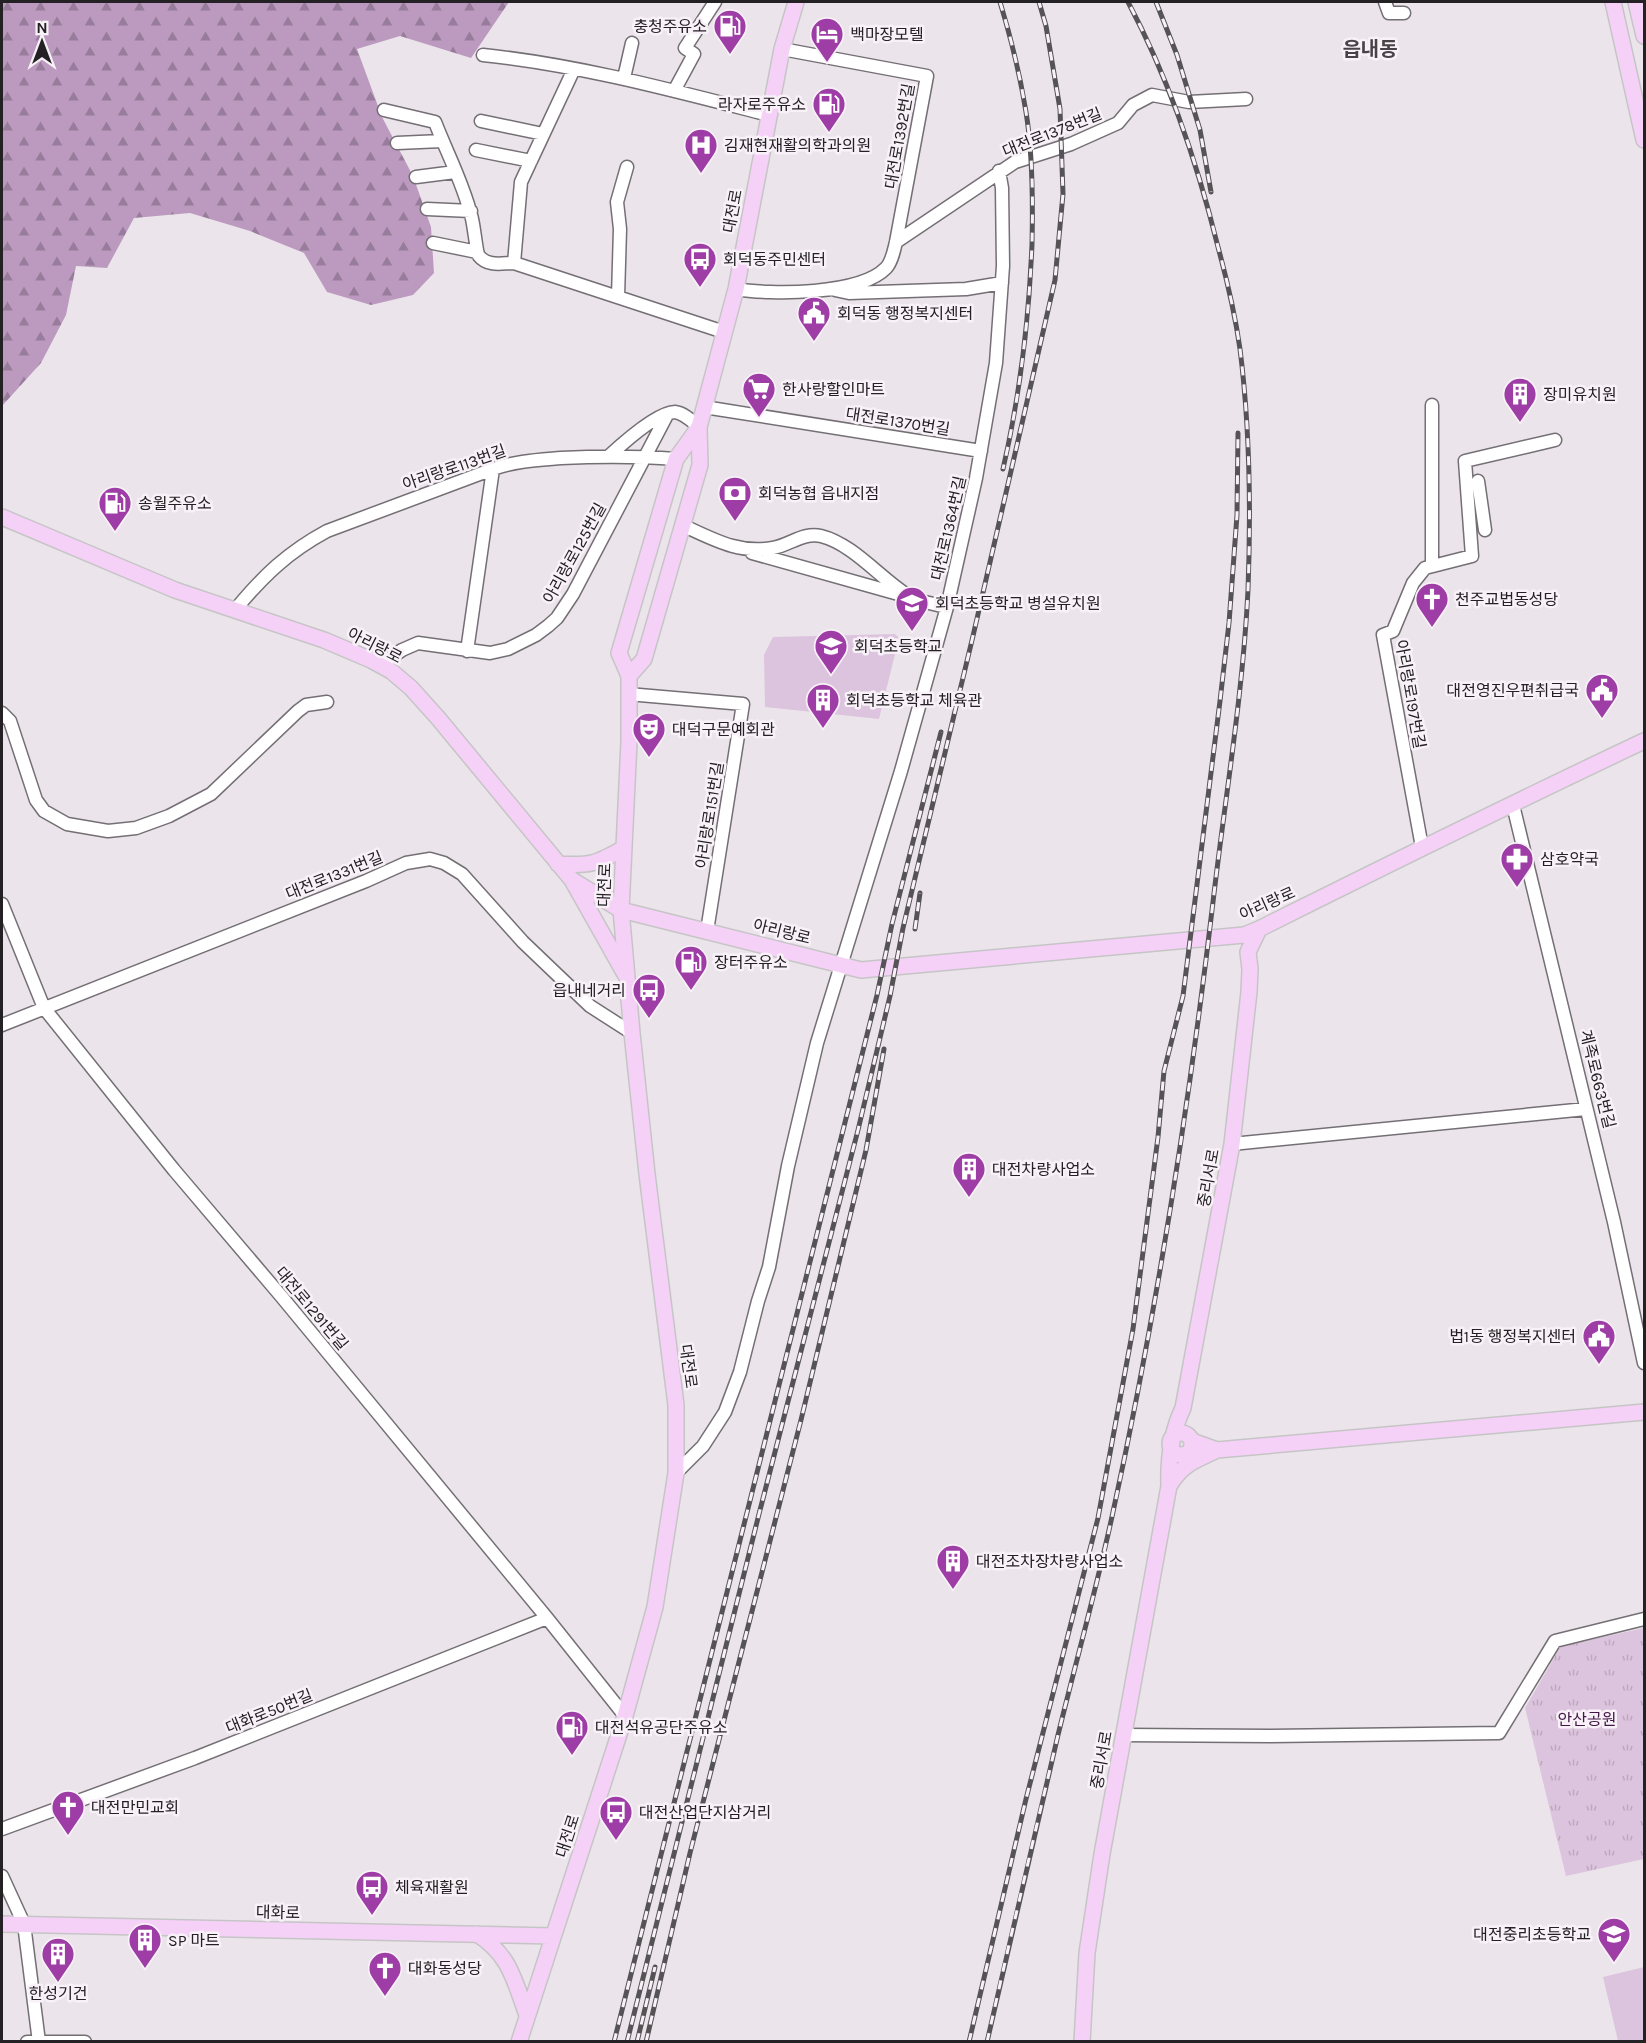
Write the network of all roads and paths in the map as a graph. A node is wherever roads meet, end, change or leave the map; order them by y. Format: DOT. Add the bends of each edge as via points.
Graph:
graph roads {
  1 [pos="715,2"];
  2 [pos="796,2"];
  3 [pos="1385,2"];
  4 [pos="1613,2"];
  5 [pos="1636,2"];
  6 [pos="1404,13"];
  7 [pos="1644,36"];
  8 [pos="632,43"];
  9 [pos="782,49"];
  10 [pos="483,55"];
  11 [pos="574,69"];
  12 [pos="624,78"];
  13 [pos="674,90"];
  14 [pos="1246,99"];
  15 [pos="384,110"];
  16 [pos="769,115"];
  17 [pos="481,121"];
  18 [pos="543,134"];
  19 [pos="1644,140"];
  20 [pos="442,141"];
  21 [pos="397,143"];
  22 [pos="476,150"];
  23 [pos="531,161"];
  24 [pos="627,167"];
  25 [pos="999,171"];
  26 [pos="455,172"];
  27 [pos="416,177"];
  28 [pos="427,208"];
  29 [pos="471,211"];
  30 [pos="896,242"];
  31 [pos="433,243"];
  32 [pos="477,252"];
  33 [pos="514,263"];
  34 [pos="1002,283"];
  35 [pos="831,288"];
  36 [pos="736,289"];
  37 [pos="618,297"];
  38 [pos="724,332"];
  39 [pos="1432,405"];
  40 [pos="704,407"];
  41 [pos="667,415"];
  42 [pos="699,427"];
  43 [pos="1555,440"];
  44 [pos="981,451"];
  45 [pos="609,456"];
  46 [pos="645,457"];
  47 [pos="676,459"];
  48 [pos="493,469"];
  49 [pos="1478,482"];
  50 [pos="2,517"];
  51 [pos="682,525"];
  52 [pos="1485,530"];
  53 [pos="733,548"];
  54 [pos="1432,566"];
  55 [pos="910,597"];
  56 [pos="947,607"];
  57 [pos="235,610"];
  58 [pos="467,651"];
  59 [pos="380,665"];
  60 [pos="629,676"];
  61 [pos="628,694"];
  62 [pos="327,702"];
  63 [pos="2,713"];
  64 [pos="1644,741"];
  65 [pos="1513,805"];
  66 [pos="1422,847"];
  67 [pos="624,848"];
  68 [pos="558,864"];
  69 [pos="572,880"];
  70 [pos="2,904"];
  71 [pos="621,910"];
  72 [pos="1259,929"];
  73 [pos="707,931"];
  74 [pos="1227,936"];
  75 [pos="1248,952"];
  76 [pos="842,964"];
  77 [pos="627,978"];
  78 [pos="44,1008"];
  79 [pos="2,1025"];
  80 [pos="632,1033"];
  81 [pos="1586,1108"];
  82 [pos="1232,1144"];
  83 [pos="1644,1363"];
  84 [pos="1184,1412"];
  85 [pos="1644,1412"];
  86 [pos="1170,1442"];
  87 [pos="1188,1446"];
  88 [pos="1212,1450"];
  89 [pos="676,1473"];
  90 [pos="1172,1481"];
  91 [pos="547,1618"];
  92 [pos="1644,1619"];
  93 [pos="625,1716"];
  94 [pos="1124,1735"];
  95 [pos="2,1829"];
  96 [pos="2,1876"];
  97 [pos="2,1924"];
  98 [pos="24,1924"];
  99 [pos="477,1934"];
  100 [pos="553,1935"];
  101 [pos="527,2015"];
  102 [pos="35,2041"];
  103 [pos="86,2042"];
  104 [pos="519,2042"];
  105 [pos="1082,2042"];
  1 -- 13 [label="street" via="686,48 694,54"];
  2 -- 9 [label="main road, 대전로"];
  3 -- 6 [label="street" via="1389,13"];
  4 -- 19 [label="main road"];
  5 -- 7 [label="main road"];
  8 -- 12 [label="street"];
  9 -- 16 [label="main road, 대전로"];
  9 -- 30 [label="street, 대전로1392번길" via="927,76"];
  10 -- 11 [label="street"];
  11 -- 12 [label="street"];
  11 -- 18 [label="street"];
  12 -- 13 [label="street"];
  13 -- 16 [label="street"];
  14 -- 25 [label="street, 대전로1378번길" via="1189,102 1152,95 1133,105 1118,123"];
  15 -- 20 [label="street" via="435,122"];
  16 -- 36 [label="main road, 대전로"];
  17 -- 18 [label="street"];
  18 -- 23 [label="street"];
  20 -- 21 [label="street"];
  20 -- 26 [label="street"];
  22 -- 23 [label="street"];
  23 -- 33 [label="street" via="520,182"];
  24 -- 37 [label="street" via="617,202"];
  25 -- 30 [label="street, 대전로1378번길"];
  25 -- 34 [label="street, 대전로1364번길"];
  26 -- 27 [label="street"];
  26 -- 29 [label="street"];
  28 -- 29 [label="street"];
  29 -- 32 [label="street"];
  30 -- 35 [label="street" via="886,267 871,277"];
  31 -- 32 [label="street"];
  32 -- 33 [label="street" via="492,264"];
  33 -- 37 [label="street"];
  34 -- 35 [label="street" via="966,289 849,293"];
  34 -- 44 [label="street, 대전로1364번길" via="996,363"];
  35 -- 36 [label="street" via="804,292"];
  36 -- 38 [label="main road, 대전로"];
  37 -- 38 [label="street"];
  38 -- 40 [label="main road, 대전로"];
  39 -- 54 [label="street"];
  40 -- 42 [label="main road, 대전로"];
  40 -- 44 [label="street, 대전로1370번길"];
  41 -- 42 [label="street" via="681,414"];
  41 -- 45 [label="street" via="654,420"];
  41 -- 46 [label="street, 아리랑로125번길"];
  42 -- 47 [label="main road, 대전로"];
  42 -- 51 [label="main road, 대전로" via="700,465"];
  43 -- 54 [label="street" via="1465,461 1472,556"];
  44 -- 56 [label="street, 대전로1364번길"];
  45 -- 46 [label="street, 아리랑로113번길"];
  45 -- 48 [label="street, 아리랑로113번길" via="531,460"];
  46 -- 47 [label="street, 아리랑로113번길"];
  46 -- 58 [label="street, 아리랑로125번길" via="557,618 536,635 508,649 490,653"];
  47 -- 60 [label="main road, 대전로" via="619,653"];
  48 -- 57 [label="street, 아리랑로113번길" via="327,531 285,558"];
  48 -- 58 [label="street"];
  49 -- 52 [label="street"];
  50 -- 57 [label="main road, 아리랑로" via="175,590"];
  51 -- 53 [label="street, 대전로1364번길"];
  51 -- 60 [label="main road, 대전로" via="644,658"];
  53 -- 55 [label="street"];
  53 -- 55 [label="street, 대전로1364번길" via="773,548 804,536 820,536 861,559"];
  54 -- 66 [label="street, 아리랑로197번길" via="1425,568 1413,583 1393,631 1383,635"];
  55 -- 56 [label="street, 대전로1364번길"];
  56 -- 76 [label="street"];
  57 -- 59 [label="main road, 아리랑로" via="324,640"];
  58 -- 59 [label="street, 아리랑로125번길" via="418,643"];
  59 -- 68 [label="main road, 아리랑로" via="411,688"];
  60 -- 61 [label="main road, 대전로"];
  61 -- 67 [label="main road, 대전로"];
  61 -- 73 [label="street, 아리랑로151번길" via="743,704"];
  62 -- 63 [label="street" via="306,705 298,711 211,794 136,828 108,831 67,824 44,811 36,800 10,721"];
  64 -- 65 [label="main road, 아리랑로"];
  65 -- 66 [label="main road, 아리랑로"];
  65 -- 81 [label="street, 계족로663번길"];
  66 -- 72 [label="main road, 아리랑로"];
  67 -- 68 [label="main road" via="594,864"];
  67 -- 71 [label="main road, 대전로"];
  68 -- 69 [label="main road, 아리랑로"];
  69 -- 71 [label="main road, 아리랑로"];
  69 -- 77 [label="main road"];
  70 -- 78 [label="street, 대전로1291번길"];
  71 -- 73 [label="main road, 아리랑로"];
  71 -- 77 [label="main road, 대전로"];
  72 -- 74 [label="main road, 아리랑로"];
  72 -- 75 [label="main road, 중리서로"];
  73 -- 76 [label="main road, 아리랑로"];
  74 -- 75 [label="main road"];
  74 -- 76 [label="main road, 아리랑로" via="861,970"];
  75 -- 82 [label="main road, 중리서로" via="1249,992"];
  76 -- 89 [label="street" via="817,1043 769,1267 740,1372 725,1412 703,1446"];
  77 -- 80 [label="main road, 대전로"];
  78 -- 79 [label="street, 대전로1331번길"];
  78 -- 80 [label="street, 대전로1331번길" via="406,863 430,859 462,874 522,942 590,1006"];
  78 -- 91 [label="street, 대전로1291번길"];
  80 -- 89 [label="main road, 대전로" via="676,1405"];
  81 -- 82 [label="street"];
  81 -- 83 [label="street, 계족로663번길"];
  82 -- 84 [label="main road, 중리서로"];
  84 -- 86 [label="main road"];
  84 -- 87 [label="main road"];
  84 -- 88 [label="main road" via="1189,1426"];
  85 -- 88 [label="main road"];
  86 -- 87 [label="main road" via="1177,1434"];
  86 -- 90 [label="main road"];
  87 -- 88 [label="main road" via="1197,1455"];
  87 -- 90 [label="main road"];
  88 -- 90 [label="main road" via="1187,1463"];
  89 -- 93 [label="main road, 대전로" via="655,1607"];
  90 -- 94 [label="main road, 중리서로"];
  91 -- 93 [label="street, 대전로1291번길"];
  91 -- 95 [label="street, 대화로50번길" via="195,1758"];
  92 -- 94 [label="street" via="1555,1641 1500,1733"];
  93 -- 100 [label="main road, 대전로"];
  94 -- 105 [label="main road, 중리서로" via="1087,1953"];
  96 -- 98 [label="street"];
  97 -- 98 [label="main road, 대화로"];
  98 -- 99 [label="main road, 대화로"];
  98 -- 102 [label="street"];
  99 -- 100 [label="main road, 대화로"];
  99 -- 101 [label="main road" via="504,1958"];
  100 -- 101 [label="main road, 대전로"];
  101 -- 104 [label="main road, 대전로"];
  102 -- 103 [label="street"];
}
